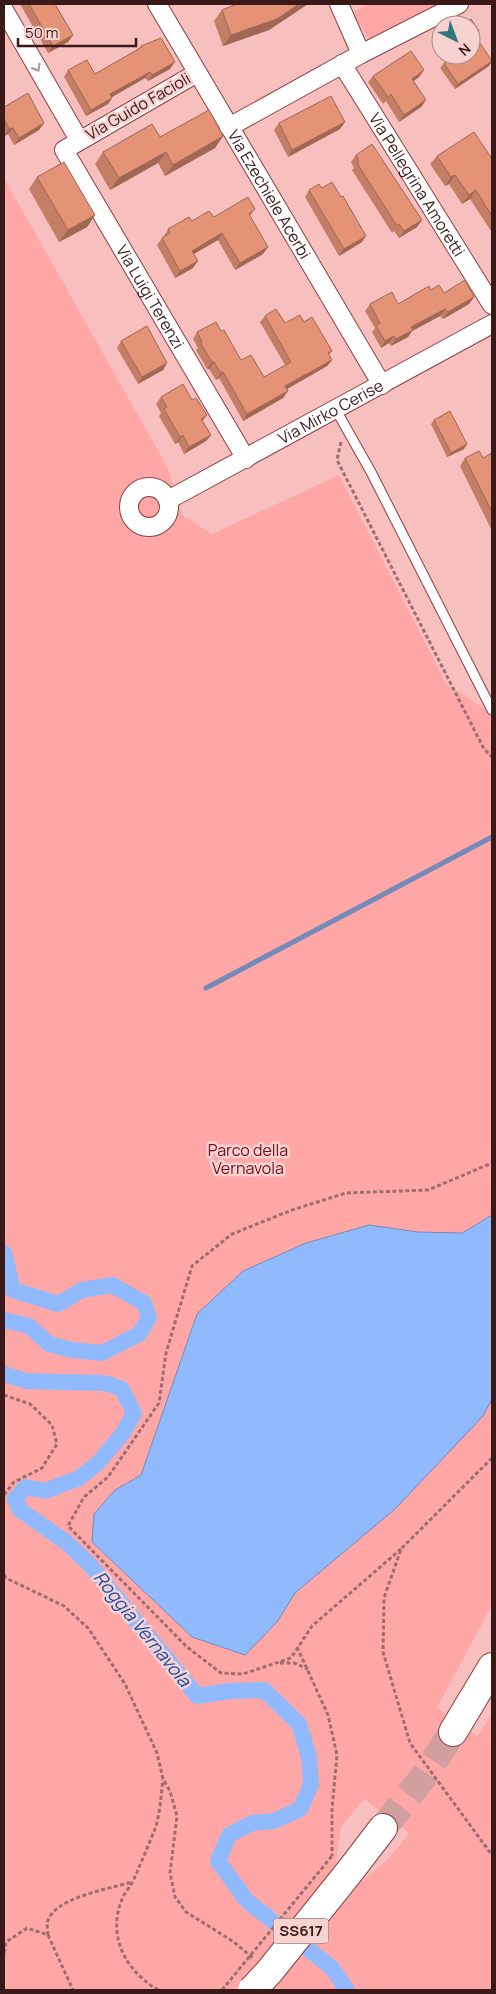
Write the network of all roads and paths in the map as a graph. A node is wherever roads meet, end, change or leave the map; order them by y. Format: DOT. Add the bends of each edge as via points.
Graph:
graph roads {
  1 [pos="157,4"];
  2 [pos="459,4"];
  3 [pos="345,6"];
  4 [pos="4,10"];
  5 [pos="362,54"];
  6 [pos="342,64"];
  7 [pos="197,73"];
  8 [pos="228,127"];
  9 [pos="79,140"];
  10 [pos="492,305"];
  11 [pos="492,324"];
  12 [pos="382,385"];
  13 [pos="336,410"];
  14 [pos="347,430"];
  15 [pos="246,459"];
  16 [pos="168,500"];
  17 [pos="492,710"];
  18 [pos="492,756"];
  19 [pos="492,1163"];
  20 [pos="4,1395"];
  21 [pos="492,1458"];
  22 [pos="4,1495"];
  23 [pos="401,1549"];
  24 [pos="4,1575"];
  25 [pos="297,1647"];
  26 [pos="279,1663"];
  27 [pos="492,1667"];
  28 [pos="308,1669"];
  29 [pos="453,1732"];
  30 [pos="164,1779"];
  31 [pos="383,1828"];
  32 [pos="492,1855"];
  33 [pos="341,1864"];
  34 [pos="133,1881"];
  35 [pos="48,1935"];
  36 [pos="4,1953"];
  37 [pos="256,1960"];
  38 [pos="73,1990"];
  39 [pos="158,1990"];
  40 [pos="222,1990"];
  41 [pos="252,1990"];
  1 -- 7 [label="street, Via Ezechiele Acerbi"];
  2 -- 5 [label="street"];
  3 -- 5 [label="street"];
  4 -- 9 [label="street, one-way"];
  5 -- 6 [label="street"];
  6 -- 8 [label="street"];
  6 -- 10 [label="street, Via Pellegrina Amoretti"];
  7 -- 8 [label="street, Via Ezechiele Acerbi"];
  7 -- 9 [label="street, Via Guido Facioli"];
  8 -- 12 [label="street, Via Ezechiele Acerbi"];
  9 -- 15 [label="street, Via Luigi Terenzi" via="64,150"];
  11 -- 12 [label="street, Via Mirko Cerise"];
  12 -- 13 [label="street, Via Mirko Cerise"];
  13 -- 14 [label="lane"];
  13 -- 15 [label="street, Via Mirko Cerise"];
  14 -- 17 [label="lane"];
  14 -- 18 [label="path" via="337,460 484,749"];
  15 -- 16 [label="street, Via Mirko Cerise"];
  19 -- 26 [label="path" via="428,1190 346,1193 292,1210 232,1234 192,1266 166,1353 159,1403 108,1477 84,1497 68,1526 187,1647 221,1673 243,1674"];
  20 -- 22 [label="path" via="30,1404 52,1425 57,1444 42,1468 14,1482"];
  21 -- 23 [label="path"];
  23 -- 25 [label="path" via="312,1626"];
  23 -- 32 [label="path" via="384,1598 383,1652 410,1742"];
  24 -- 30 [label="path" via="64,1606 88,1628 125,1684 157,1754"];
  25 -- 26 [label="path" via="291,1658"];
  25 -- 28 [label="path"];
  26 -- 28 [label="path" via="294,1663"];
  27 -- 29 [label="highway"];
  28 -- 33 [label="path" via="328,1715 337,1756 332,1809"];
  30 -- 34 [label="path" via="156,1826"];
  30 -- 37 [label="path" via="177,1816 170,1873 175,1897 186,1912"];
  31 -- 33 [label="highway, SS617"];
  33 -- 40 [label="path, bridge"];
  33 -- 41 [label="highway, SS617, bridge" via="269,1972"];
  34 -- 35 [label="path" via="70,1900 52,1914"];
  34 -- 39 [label="path" via="122,1898 115,1928 128,1963 145,1983"];
  35 -- 36 [label="path" via="27,1928 6,1942"];
  35 -- 38 [label="path"];
}
